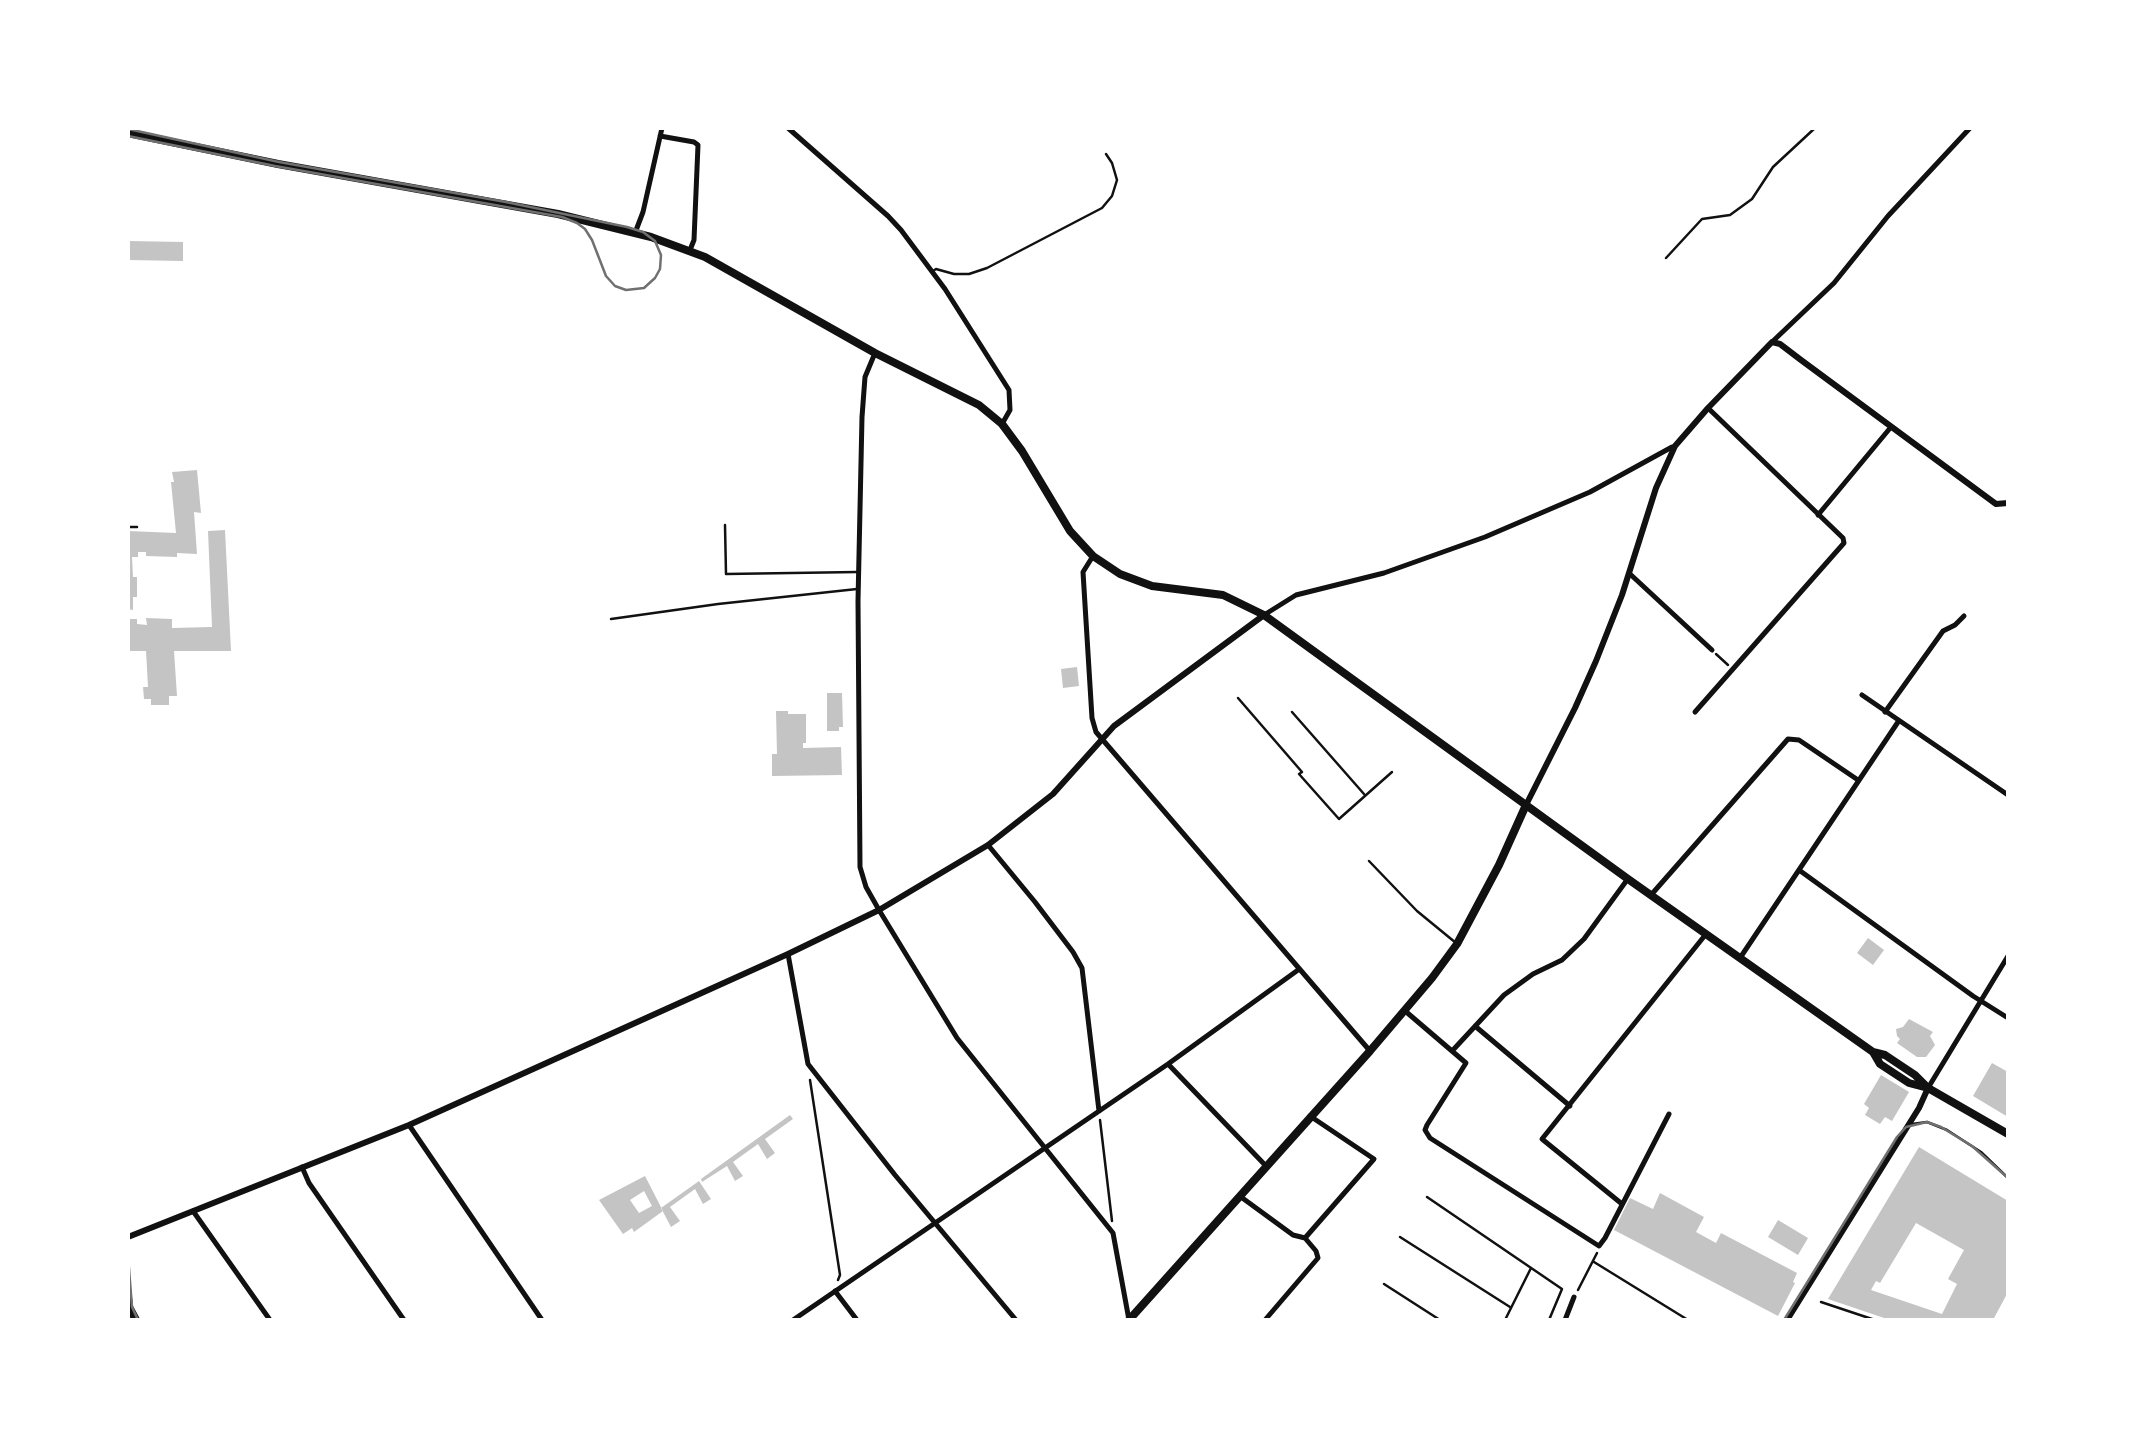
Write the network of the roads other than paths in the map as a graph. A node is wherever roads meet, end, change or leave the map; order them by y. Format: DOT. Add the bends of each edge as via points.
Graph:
graph roads {
  1 [pos="662,128"];
  2 [pos="790,128"];
  3 [pos="1816,128"];
  4 [pos="1970,128"];
  5 [pos="128,133"];
  6 [pos="660,136"];
  7 [pos="1106,154"];
  8 [pos="636,233"];
  9 [pos="689,250"];
  10 [pos="1666,258"];
  11 [pos="932,272"];
  12 [pos="1772,342"];
  13 [pos="875,353"];
  14 [pos="1708,408"];
  15 [pos="1002,424"];
  16 [pos="1891,427"];
  17 [pos="1675,446"];
  18 [pos="2008,503"];
  19 [pos="1818,516"];
  20 [pos="725,525"];
  21 [pos="1093,556"];
  22 [pos="859,572"];
  23 [pos="1629,573"];
  24 [pos="858,589"];
  25 [pos="1264,615"];
  26 [pos="1964,616"];
  27 [pos="611,619"];
  28 [pos="1712,650"];
  29 [pos="1862,696"];
  30 [pos="1695,712"];
  31 [pos="1885,712"];
  32 [pos="1898,722"];
  33 [pos="1101,740"];
  34 [pos="1858,780"];
  35 [pos="2008,795"];
  36 [pos="1526,805"];
  37 [pos="988,846"];
  38 [pos="1369,860"];
  39 [pos="1799,870"];
  40 [pos="1628,879"];
  41 [pos="1650,895"];
  42 [pos="878,910"];
  43 [pos="1706,934"];
  44 [pos="1458,944"];
  45 [pos="788,954"];
  46 [pos="2008,956"];
  47 [pos="1740,958"];
  48 [pos="1298,970"];
  49 [pos="1980,1000"];
  50 [pos="1404,1010"];
  51 [pos="2008,1018"];
  52 [pos="1475,1026"];
  53 [pos="1453,1050"];
  54 [pos="1370,1051"];
  55 [pos="1168,1064"];
  56 [pos="1928,1088"];
  57 [pos="1570,1106"];
  58 [pos="1099,1111"];
  59 [pos="1669,1114"];
  60 [pos="1310,1116"];
  61 [pos="409,1125"];
  62 [pos="1906,1127"];
  63 [pos="2008,1134"];
  64 [pos="1044,1148"];
  65 [pos="1267,1166"];
  66 [pos="302,1167"];
  67 [pos="2008,1178"];
  68 [pos="1240,1196"];
  69 [pos="1622,1204"];
  70 [pos="193,1211"];
  71 [pos="935,1222"];
  72 [pos="128,1236"];
  73 [pos="1305,1238"];
  74 [pos="835,1292"];
  75 [pos="128,1296"];
  76 [pos="1574,1296"];
  77 [pos="136,1320"];
  78 [pos="270,1320"];
  79 [pos="404,1320"];
  80 [pos="542,1320"];
  81 [pos="793,1320"];
  82 [pos="858,1320"];
  83 [pos="1016,1320"];
  84 [pos="1129,1320"];
  85 [pos="1265,1320"];
  86 [pos="1565,1320"];
  87 [pos="1787,1320"];
  1 -- 6 [label="street"];
  2 -- 11 [label="street" via="888,216"];
  3 -- 10 [label="lane" via="1773,167 1752,199 1730,215 1702,219"];
  4 -- 12 [label="street" via="1834,284"];
  5 -- 8 [label="main road"];
  6 -- 8 [label="street"];
  6 -- 9 [label="street" via="698,145"];
  7 -- 11 [label="lane" via="1117,180 1102,208 987,268"];
  8 -- 9 [label="main road"];
  9 -- 13 [label="main road"];
  11 -- 15 [label="street" via="1008,390 1010,410"];
  12 -- 14 [label="street"];
  12 -- 16 [label="street"];
  13 -- 15 [label="main road"];
  13 -- 22 [label="street" via="865,377"];
  14 -- 17 [label="street"];
  14 -- 19 [label="street"];
  15 -- 21 [label="main road"];
  16 -- 18 [label="street" via="1996,504"];
  16 -- 19 [label="street"];
  17 -- 23 [label="street"];
  17 -- 25 [label="street" via="1484,537 1384,573 1296,594"];
  19 -- 30 [label="street" via="1843,545"];
  20 -- 22 [label="lane" via="726,574"];
  21 -- 25 [label="main road" via="1152,586 1223,595"];
  21 -- 33 [label="street" via="1083,572 1092,718"];
  22 -- 24 [label="street"];
  23 -- 28 [label="street"];
  23 -- 36 [label="street" via="1582,692"];
  24 -- 27 [label="lane"];
  24 -- 42 [label="street" via="860,867"];
  25 -- 33 [label="street"];
  25 -- 36 [label="main road"];
  26 -- 31 [label="street" via="1943,631"];
  29 -- 31 [label="street"];
  31 -- 32 [label="street"];
  32 -- 34 [label="street"];
  32 -- 35 [label="street"];
  33 -- 37 [label="street" via="1054,794"];
  33 -- 48 [label="street"];
  34 -- 39 [label="street"];
  34 -- 41 [label="street" via="1788,739"];
  36 -- 40 [label="main road"];
  36 -- 44 [label="main road"];
  37 -- 42 [label="street"];
  37 -- 58 [label="street" via="1082,968"];
  38 -- 44 [label="lane"];
  39 -- 47 [label="street"];
  39 -- 49 [label="street"];
  40 -- 41 [label="main road"];
  40 -- 52 [label="street" via="1584,939 1504,995"];
  41 -- 43 [label="main road"];
  42 -- 45 [label="street"];
  42 -- 64 [label="street" via="957,1038"];
  43 -- 47 [label="main road"];
  43 -- 57 [label="street"];
  44 -- 50 [label="main road"];
  45 -- 61 [label="street"];
  45 -- 71 [label="street" via="808,1064"];
  46 -- 49 [label="street"];
  47 -- 56 [label="main road" via="1873,1052 1880,1064"];
  48 -- 54 [label="street"];
  48 -- 55 [label="street"];
  49 -- 51 [label="street"];
  49 -- 56 [label="street"];
  50 -- 53 [label="street"];
  50 -- 54 [label="main road"];
  52 -- 53 [label="street"];
  52 -- 57 [label="street"];
  53 -- 69 [label="street" via="1466,1063 1427,1125 1430,1138 1599,1246"];
  54 -- 60 [label="main road"];
  55 -- 58 [label="street"];
  55 -- 65 [label="street"];
  56 -- 62 [label="street"];
  56 -- 63 [label="main road"];
  57 -- 69 [label="street" via="1542,1139"];
  58 -- 64 [label="street"];
  59 -- 69 [label="street"];
  60 -- 65 [label="main road"];
  60 -- 73 [label="street" via="1374,1159"];
  61 -- 66 [label="street"];
  61 -- 80 [label="street"];
  62 -- 67 [label="lane" via="1934,1124"];
  62 -- 87 [label="street"];
  64 -- 71 [label="street"];
  64 -- 84 [label="street" via="1113,1232"];
  65 -- 68 [label="main road"];
  66 -- 70 [label="street"];
  66 -- 79 [label="street"];
  68 -- 73 [label="street"];
  68 -- 84 [label="main road"];
  70 -- 72 [label="street"];
  70 -- 78 [label="street"];
  71 -- 74 [label="street"];
  71 -- 83 [label="street"];
  73 -- 85 [label="street" via="1318,1258"];
  74 -- 81 [label="street"];
  74 -- 82 [label="street"];
  75 -- 77 [label="main road"];
  76 -- 86 [label="street"];
}
